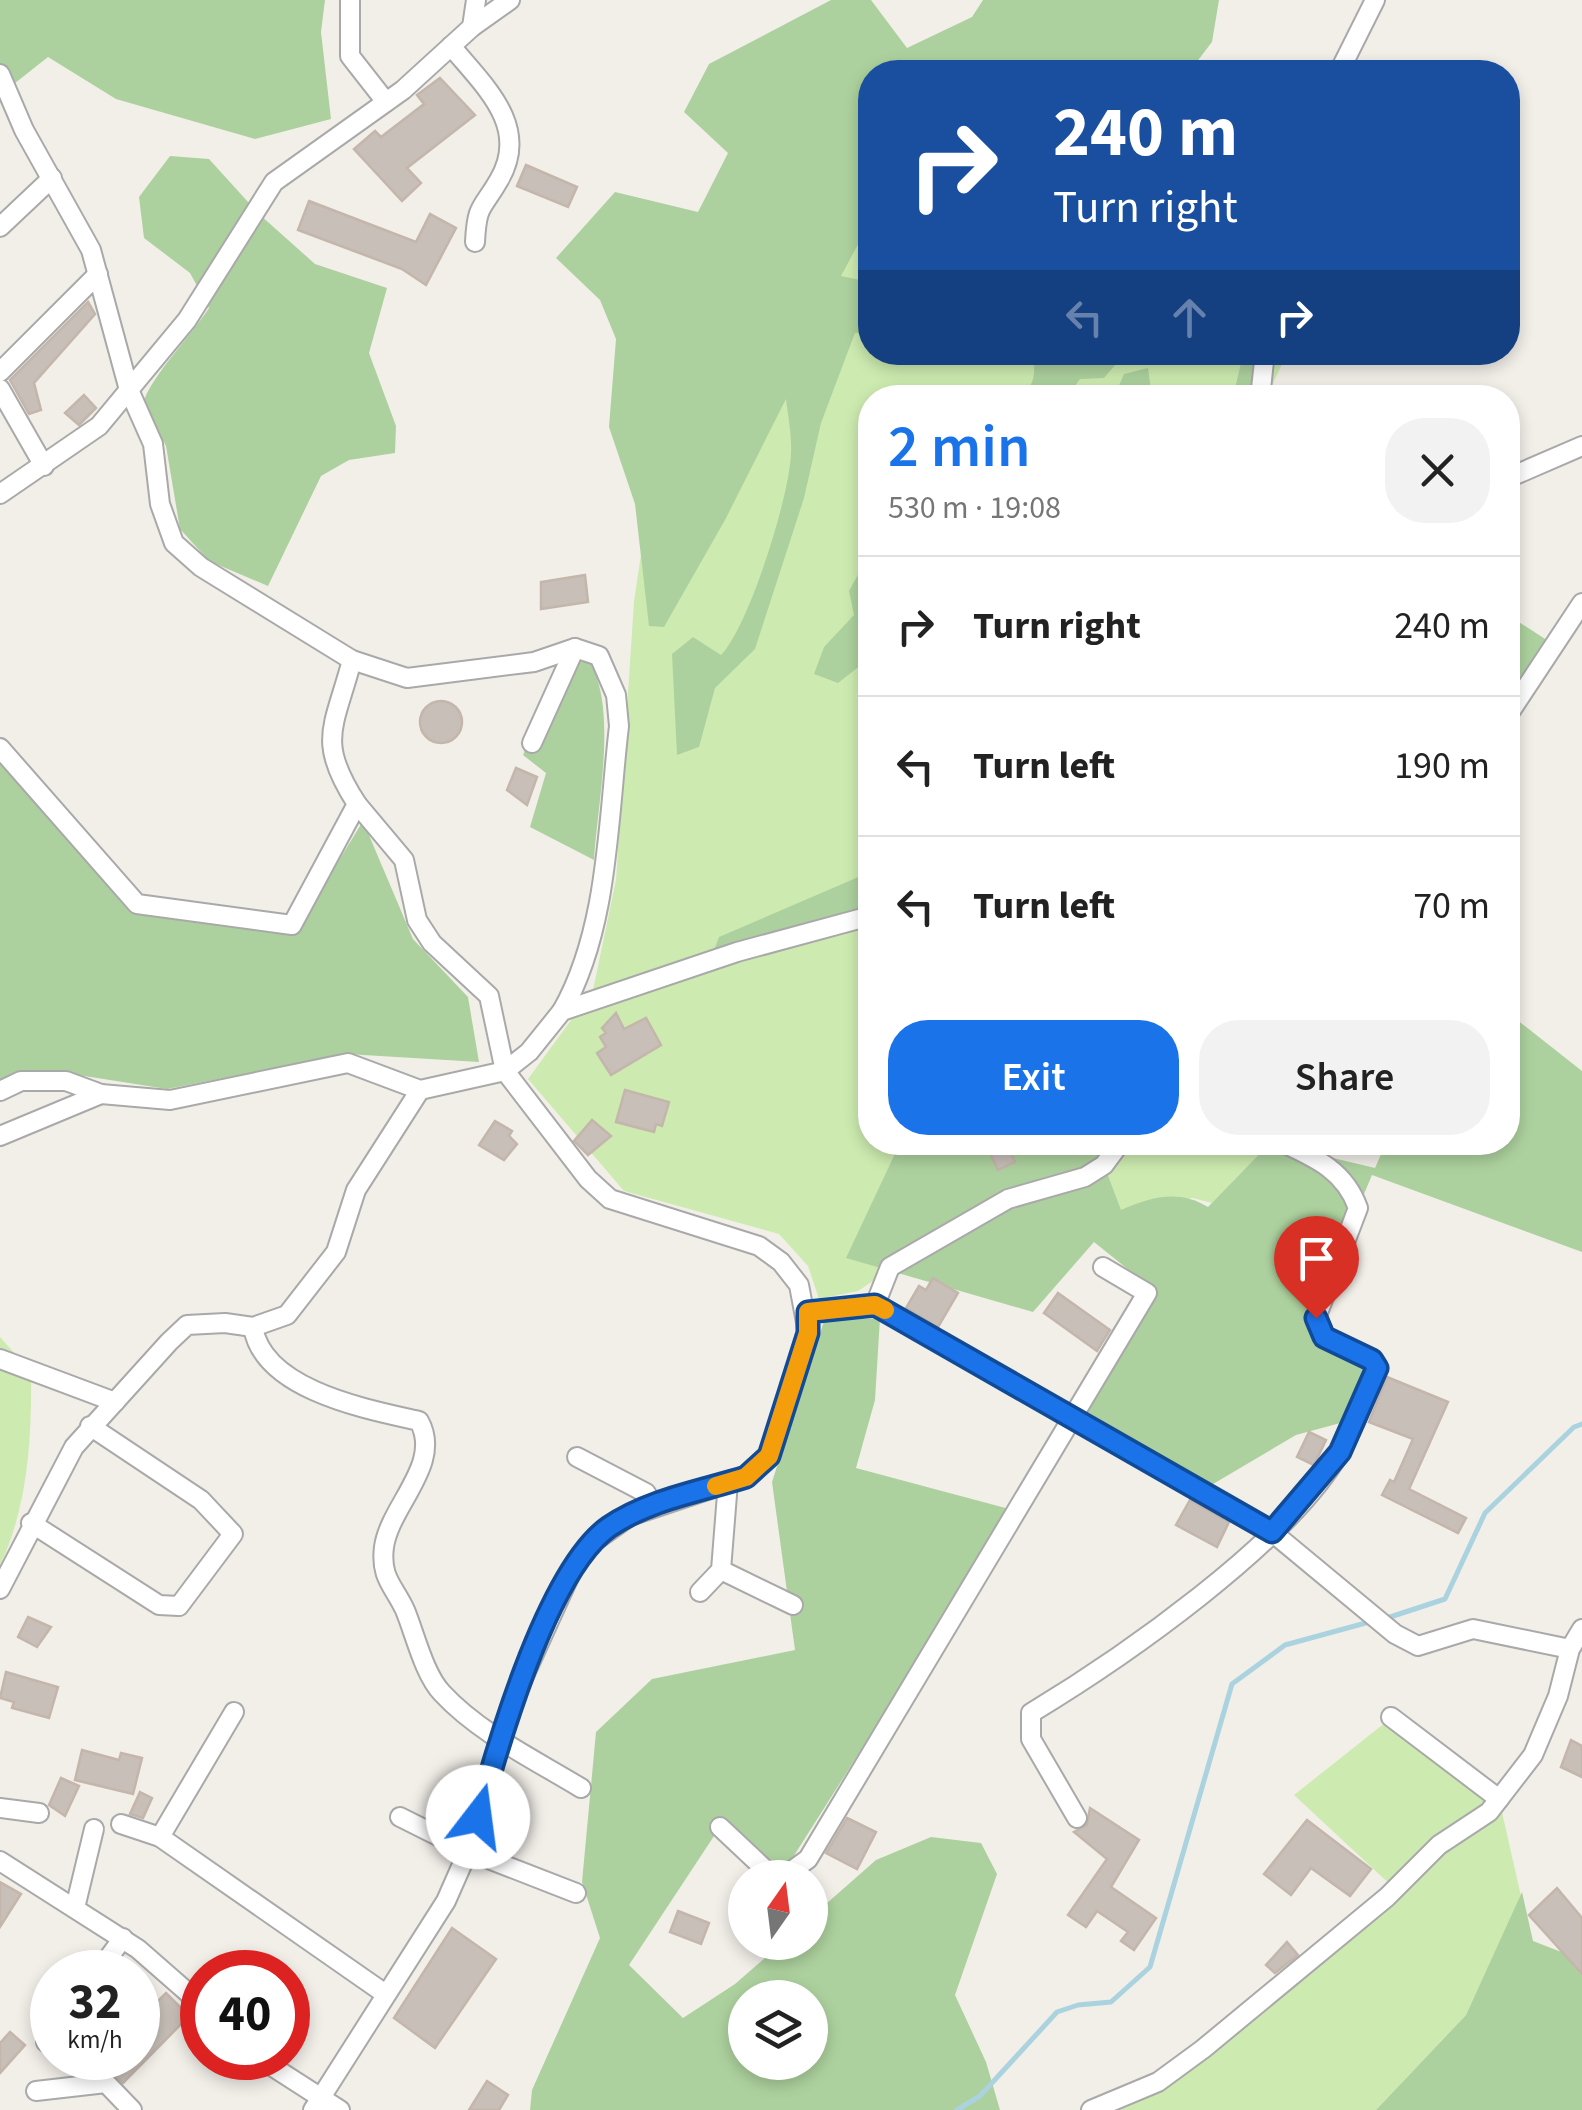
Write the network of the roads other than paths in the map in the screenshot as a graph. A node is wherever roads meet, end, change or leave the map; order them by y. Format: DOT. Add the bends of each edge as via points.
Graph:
graph roads {
  1 [pos="350,0"];
  2 [pos="476,0"];
  3 [pos="510,0"];
  4 [pos="1376,0"];
  5 [pos="472,27"];
  6 [pos="450,46"];
  7 [pos="1345,60"];
  8 [pos="0,74"];
  9 [pos="386,102"];
  10 [pos="52,178"];
  11 [pos="0,228"];
  12 [pos="474,242"];
  13 [pos="98,274"];
  14 [pos="0,372"];
  15 [pos="0,389"];
  16 [pos="128,390"];
  17 [pos="1582,446"];
  18 [pos="44,466"];
  19 [pos="1520,473"];
  20 [pos="0,494"];
  21 [pos="1582,603"];
  22 [pos="574,648"];
  23 [pos="352,660"];
  24 [pos="1520,698"];
  25 [pos="532,743"];
  26 [pos="0,748"];
  27 [pos="357,804"];
  28 [pos="858,919"];
  29 [pos="562,1010"];
  30 [pos="505,1071"];
  31 [pos="420,1090"];
  32 [pos="0,1091"];
  33 [pos="101,1094"];
  34 [pos="0,1136"];
  35 [pos="1111,1155"];
  36 [pos="1309,1155"];
  37 [pos="1104,1266"];
  38 [pos="875,1305"];
  39 [pos="808,1312"];
  40 [pos="253,1327"];
  41 [pos="0,1359"];
  42 [pos="114,1402"];
  43 [pos="1072,1417"];
  44 [pos="90,1426"];
  45 [pos="577,1457"];
  46 [pos="728,1482"];
  47 [pos="653,1506"];
  48 [pos="31,1523"];
  49 [pos="1272,1532"];
  50 [pos="720,1570"];
  51 [pos="0,1589"];
  52 [pos="700,1592"];
  53 [pos="793,1604"];
  54 [pos="1582,1629"];
  55 [pos="1570,1649"];
  56 [pos="234,1712"];
  57 [pos="1391,1718"];
  58 [pos="500,1738"];
  59 [pos="581,1788"];
  60 [pos="1499,1800"];
  61 [pos="0,1808"];
  62 [pos="38,1812"];
  63 [pos="400,1817"];
  64 [pos="1076,1818"];
  65 [pos="121,1824"];
  66 [pos="720,1827"];
  67 [pos="94,1830"];
  68 [pos="160,1836"];
  69 [pos="468,1850"];
  70 [pos="0,1861"];
  71 [pos="576,1892"];
  72 [pos="75,1908"];
  73 [pos="123,1938"];
  74 [pos="114,1950"];
  75 [pos="180,1986"];
  76 [pos="384,1993"];
  77 [pos="287,2080"];
  78 [pos="36,2091"];
  79 [pos="318,2104"];
  80 [pos="132,2110"];
  81 [pos="340,2110"];
  82 [pos="1091,2110"];
  1 -- 9 [label="street" via="350,56"];
  2 -- 5 [label="street"];
  3 -- 5 [label="street"];
  4 -- 7 [label="street"];
  5 -- 6 [label="street"];
  6 -- 9 [label="street"];
  6 -- 12 [label="street" via="501,108 512,141 501,178 476,209"];
  8 -- 10 [label="street"];
  9 -- 16 [label="street" via="274,182 187,320"];
  10 -- 11 [label="street"];
  10 -- 13 [label="street"];
  13 -- 14 [label="street"];
  13 -- 16 [label="street"];
  15 -- 18 [label="street"];
  16 -- 18 [label="street" via="99,426"];
  16 -- 23 [label="street" via="153,444 160,504 174,543 201,568"];
  17 -- 19 [label="street"];
  18 -- 20 [label="street"];
  21 -- 24 [label="street"];
  22 -- 23 [label="street" via="534,662 407,678"];
  22 -- 25 [label="street"];
  22 -- 29 [label="street" via="599,656 616,695 619,726 595,915 584,964"];
  23 -- 27 [label="street" via="329,745"];
  26 -- 27 [label="street" via="137,904 292,925"];
  27 -- 30 [label="street" via="404,860 417,920 432,942 489,996"];
  28 -- 29 [label="street"];
  29 -- 30 [label="street"];
  30 -- 31 [label="street"];
  30 -- 39 [label="street" via="552,1138 610,1200 759,1246 782,1262"];
  31 -- 33 [label="street" via="348,1062 170,1100"];
  31 -- 40 [label="street" via="356,1190 336,1252 287,1314"];
  32 -- 33 [label="street" via="20,1082 66,1082"];
  33 -- 34 [label="street"];
  35 -- 38 [label="street" via="1085,1177 1008,1198 890,1267"];
  36 -- 49 [label="street" via="1350,1184 1358,1208 1316,1318 1324,1337 1377,1368 1340,1452"];
  37 -- 43 [label="street" via="1147,1292"];
  38 -- 39 [label="street"];
  38 -- 43 [label="street"];
  39 -- 46 [label="street" via="808,1333 769,1456 746,1477"];
  40 -- 42 [label="street" via="187,1325"];
  40 -- 58 [label="street" via="266,1361 338,1403 419,1421 428,1437 425,1455 388,1533 386,1584 401,1601 440,1692"];
  41 -- 42 [label="street"];
  42 -- 44 [label="street"];
  43 -- 49 [label="street"];
  43 -- 66 [label="street" via="808,1859 772,1875"];
  44 -- 48 [label="street"];
  44 -- 48 [label="street" via="200,1500 232,1534 179,1606 159,1606"];
  45 -- 47 [label="street" via="646,1493"];
  46 -- 47 [label="street"];
  46 -- 50 [label="street"];
  47 -- 58 [label="street" via="610,1527 574,1566"];
  48 -- 51 [label="street"];
  49 -- 55 [label="street" via="1418,1646 1473,1629"];
  49 -- 64 [label="street" via="1143,1639 1031,1713 1031,1739"];
  50 -- 52 [label="street"];
  50 -- 53 [label="street"];
  54 -- 55 [label="street"];
  55 -- 60 [label="street" via="1533,1755"];
  56 -- 68 [label="street"];
  57 -- 60 [label="street"];
  58 -- 59 [label="street"];
  58 -- 69 [label="street"];
  60 -- 82 [label="street" via="1203,2049 1158,2082"];
  61 -- 62 [label="street"];
  63 -- 69 [label="street"];
  65 -- 68 [label="street"];
  67 -- 72 [label="street"];
  68 -- 76 [label="street"];
  69 -- 71 [label="street"];
  69 -- 76 [label="street" via="446,1901"];
  70 -- 72 [label="street"];
  72 -- 73 [label="street"];
  73 -- 74 [label="street"];
  73 -- 75 [label="street"];
  76 -- 79 [label="street"];
  77 -- 79 [label="street"];
  78 -- 80 [label="street" via="106,2083"];
  79 -- 81 [label="street"];
}
